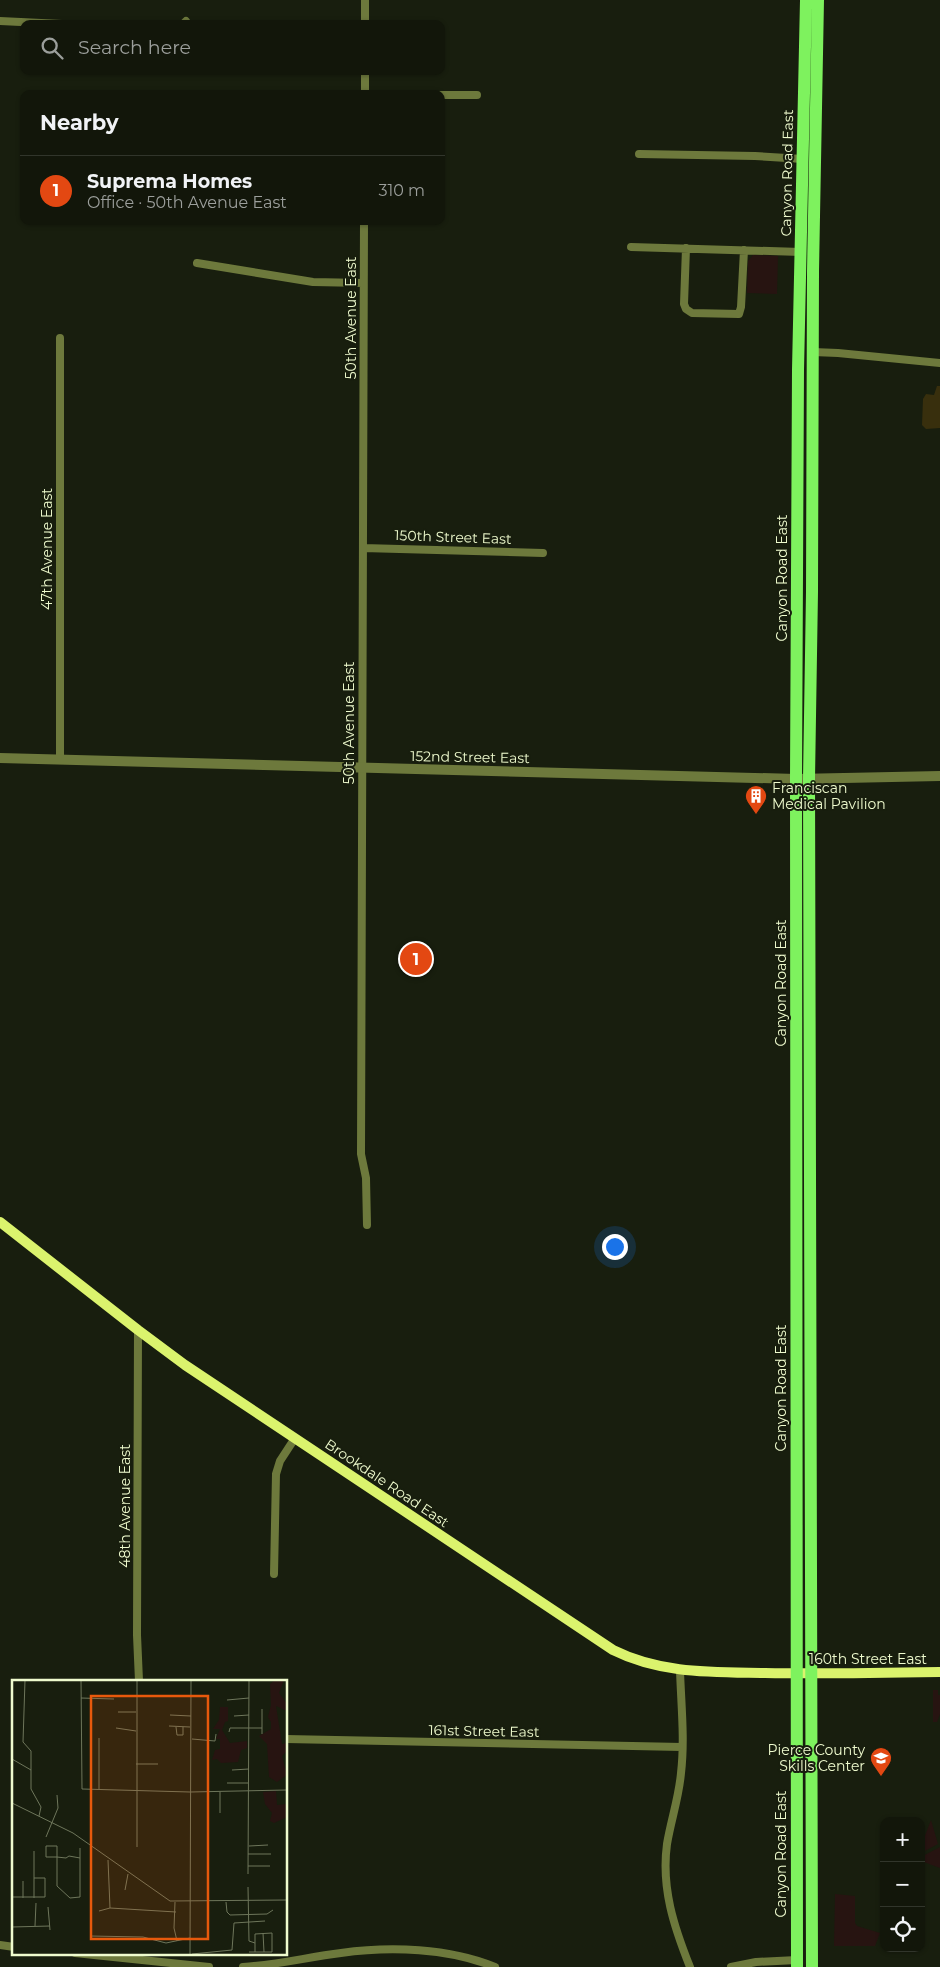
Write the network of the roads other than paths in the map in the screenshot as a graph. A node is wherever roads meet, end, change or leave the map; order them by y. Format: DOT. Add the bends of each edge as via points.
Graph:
graph roads {
  1 [pos="365,0"];
  2 [pos="806,0"];
  3 [pos="818,0"];
  4 [pos="365,20"];
  5 [pos="0,22"];
  6 [pos="20,23"];
  7 [pos="365,75"];
  8 [pos="365,90"];
  9 [pos="445,95"];
  10 [pos="477,95"];
  11 [pos="639,154"];
  12 [pos="803,159"];
  13 [pos="364,225"];
  14 [pos="631,246"];
  15 [pos="686,248"];
  16 [pos="744,250"];
  17 [pos="801,252"];
  18 [pos="197,263"];
  19 [pos="364,283"];
  20 [pos="60,338"];
  21 [pos="812,352"];
  22 [pos="940,363"];
  23 [pos="798,370"];
  24 [pos="812,422"];
  25 [pos="363,548"];
  26 [pos="543,553"];
  27 [pos="0,758"];
  28 [pos="60,760"];
  29 [pos="362,768"];
  30 [pos="940,776"];
  31 [pos="796,779"];
  32 [pos="809,779"];
  33 [pos="0,1222"];
  34 [pos="367,1225"];
  35 [pos="138,1330"];
  36 [pos="295,1438"];
  37 [pos="274,1574"];
  38 [pos="680,1670"];
  39 [pos="940,1672"];
  40 [pos="796,1673"];
  41 [pos="812,1673"];
  42 [pos="139,1680"];
  43 [pos="288,1739"];
  44 [pos="682,1747"];
  45 [pos="83,1954"];
  46 [pos="797,1963"];
  47 [pos="175,1965"];
  48 [pos="209,1967"];
  49 [pos="243,1967"];
  50 [pos="495,1967"];
  51 [pos="690,1967"];
  52 [pos="731,1967"];
  53 [pos="812,1967"];
  1 -- 4 [label="street"];
  2 -- 12 [label="main road, Canyon Road East"];
  3 -- 21 [label="main road, Canyon Road East"];
  5 -- 6 [label="street"];
  7 -- 8 [label="street"];
  9 -- 10 [label="street"];
  11 -- 12 [label="street"];
  12 -- 17 [label="main road, Canyon Road East"];
  13 -- 19 [label="street, 50th Avenue East"];
  14 -- 15 [label="street"];
  15 -- 16 [label="street"];
  15 -- 16 [label="street" via="684,304 692,313 739,314"];
  16 -- 17 [label="street"];
  17 -- 23 [label="main road, Canyon Road East"];
  18 -- 19 [label="street" via="313,282"];
  19 -- 25 [label="street, 50th Avenue East"];
  20 -- 28 [label="street, 47th Avenue East"];
  21 -- 22 [label="street"];
  21 -- 24 [label="main road, Canyon Road East"];
  23 -- 24 [label="main road" via="807,420"];
  23 -- 31 [label="main road, Canyon Road East"];
  24 -- 32 [label="main road, Canyon Road East"];
  25 -- 26 [label="street, 150th Street East"];
  25 -- 29 [label="street, 50th Avenue East"];
  27 -- 28 [label="street, 152nd Street East"];
  28 -- 29 [label="street, 152nd Street East"];
  29 -- 31 [label="street, 152nd Street East"];
  29 -- 34 [label="street, 50th Avenue East" via="361,1154 366,1178"];
  30 -- 32 [label="street, 152nd Street East"];
  31 -- 32 [label="street, 152nd Street East"];
  31 -- 40 [label="main road, Canyon Road East"];
  32 -- 41 [label="main road, Canyon Road East"];
  33 -- 35 [label="main road, Brookdale Road East"];
  35 -- 36 [label="main road, Brookdale Road East"];
  35 -- 42 [label="street, 48th Avenue East"];
  36 -- 37 [label="street" via="280,1461 276,1474"];
  36 -- 38 [label="main road, Brookdale Road East" via="613,1650 646,1664"];
  38 -- 40 [label="main road, Brookdale Road East"];
  38 -- 44 [label="street"];
  39 -- 41 [label="main road, 160th Street East"];
  40 -- 41 [label="main road, 160th Street East"];
  40 -- 46 [label="main road, Canyon Road East"];
  41 -- 53 [label="main road, Canyon Road East"];
  43 -- 44 [label="street, 161st Street East"];
  44 -- 51 [label="street" via="679,1792 667,1847 666,1881 668,1903"];
  45 -- 47 [label="street"];
  46 -- 52 [label="street" via="756,1962"];
  47 -- 48 [label="street"];
  49 -- 50 [label="street" via="271,1966 343,1952 394,1949 448,1955"];
}
